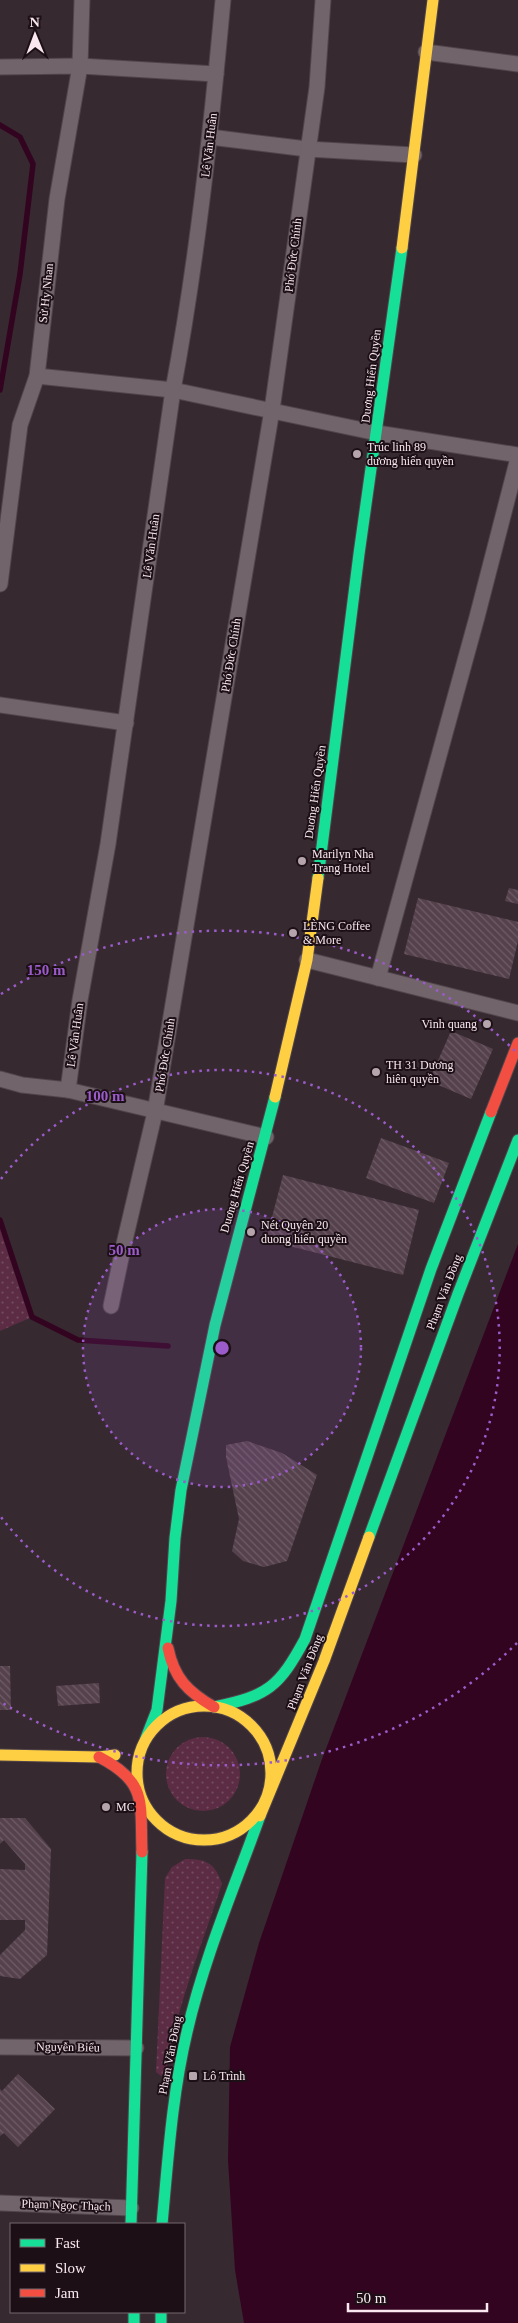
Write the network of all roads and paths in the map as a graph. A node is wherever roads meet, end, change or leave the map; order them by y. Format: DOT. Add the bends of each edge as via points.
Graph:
graph roads {
  1 [pos="82,0"];
  2 [pos="223,0"];
  3 [pos="323,0"];
  4 [pos="433,0"];
  5 [pos="426,52"];
  6 [pos="518,64"];
  7 [pos="80,66"];
  8 [pos="0,67"];
  9 [pos="216,74"];
  10 [pos="210,137"];
  11 [pos="307,149"];
  12 [pos="414,155"];
  13 [pos="37,376"];
  14 [pos="174,390"];
  15 [pos="272,410"];
  16 [pos="377,433"];
  17 [pos="518,456"];
  18 [pos="0,584"];
  19 [pos="0,705"];
  20 [pos="126,723"];
  21 [pos="307,960"];
  22 [pos="378,978"];
  23 [pos="518,1013"];
  24 [pos="518,1043"];
  25 [pos="0,1079"];
  26 [pos="68,1090"];
  27 [pos="156,1112"];
  28 [pos="266,1137"];
  29 [pos="518,1140"];
  30 [pos="111,1306"];
  31 [pos="166,1638"];
  32 [pos="214,1707"];
  33 [pos="146,1738"];
  34 [pos="0,1756"];
  35 [pos="99,1758"];
  36 [pos="140,1797"];
  37 [pos="267,1797"];
  38 [pos="0,2046"];
  39 [pos="136,2048"];
  40 [pos="0,2203"];
  41 [pos="131,2208"];
  42 [pos="132,2223"];
  43 [pos="162,2223"];
  1 -- 7 [label="street, Sử Hy Nhan"];
  2 -- 9 [label="street, Lê Văn Huân"];
  3 -- 11 [label="street, Phó Đức Chính" via="317,87"];
  4 -- 5 [label="main road, Duơng Hiến Quyền"];
  5 -- 6 [label="street"];
  5 -- 12 [label="main road, Duơng Hiến Quyền"];
  7 -- 8 [label="street"];
  7 -- 9 [label="street"];
  7 -- 13 [label="street, Sử Hy Nhan" via="57,199"];
  9 -- 10 [label="street, Lê Văn Huân"];
  10 -- 11 [label="street"];
  10 -- 14 [label="street, Lê Văn Huân"];
  11 -- 12 [label="street"];
  11 -- 15 [label="street, Phó Đức Chính"];
  12 -- 16 [label="main road, Duơng Hiến Quyền"];
  13 -- 14 [label="street"];
  13 -- 18 [label="street, Sử Hy Nhan" via="20,425"];
  14 -- 15 [label="street"];
  14 -- 20 [label="street, Lê Văn Huân"];
  15 -- 16 [label="street"];
  15 -- 27 [label="street, Phó Đức Chính"];
  16 -- 17 [label="street"];
  16 -- 21 [label="main road, Duơng Hiến Quyền"];
  17 -- 22 [label="street"];
  19 -- 20 [label="street"];
  20 -- 26 [label="street, Lê Văn Huân"];
  21 -- 22 [label="street"];
  21 -- 28 [label="main road, Duơng Hiến Quyền"];
  22 -- 23 [label="street"];
  24 -- 32 [label="main road, Phạm Văn Đồng" via="431,1269 305,1639 292,1665 272,1689 246,1701"];
  25 -- 26 [label="street"];
  26 -- 27 [label="street"];
  27 -- 28 [label="street"];
  27 -- 30 [label="street, Phó Đức Chính"];
  28 -- 31 [label="main road, Duơng Hiến Quyền" via="215,1325 181,1490"];
  29 -- 37 [label="main road, Phạm Văn Đồng" via="458,1294 324,1662"];
  31 -- 32 [label="main road, Duơng Hiến Quyền" via="171,1666 179,1682 191,1694"];
  31 -- 33 [label="main road, Duơng Hiến Quyền" via="157,1710"];
  32 -- 33 [label="main road" via="176,1712 159,1723"];
  32 -- 37 [label="main road" via="234,1713 250,1724 262,1740 269,1758 271,1778"];
  33 -- 35 [label="main road" via="140,1746 124,1754"];
  33 -- 36 [label="main road" via="138,1757"];
  34 -- 35 [label="main road"];
  35 -- 36 [label="main road" via="129,1776"];
  36 -- 37 [label="main road" via="150,1814 165,1828 183,1837 204,1840 224,1838 242,1829 257,1815"];
  36 -- 39 [label="main road" via="142,1864"];
  37 -- 43 [label="main road, Phạm Văn Đồng" via="206,1962 187,2032 168,2158"];
  38 -- 39 [label="street, Nguyễn Biểu"];
  39 -- 41 [label="main road"];
  40 -- 41 [label="street, Phạm Ngọc Thạch"];
  41 -- 42 [label="main road"];
}
